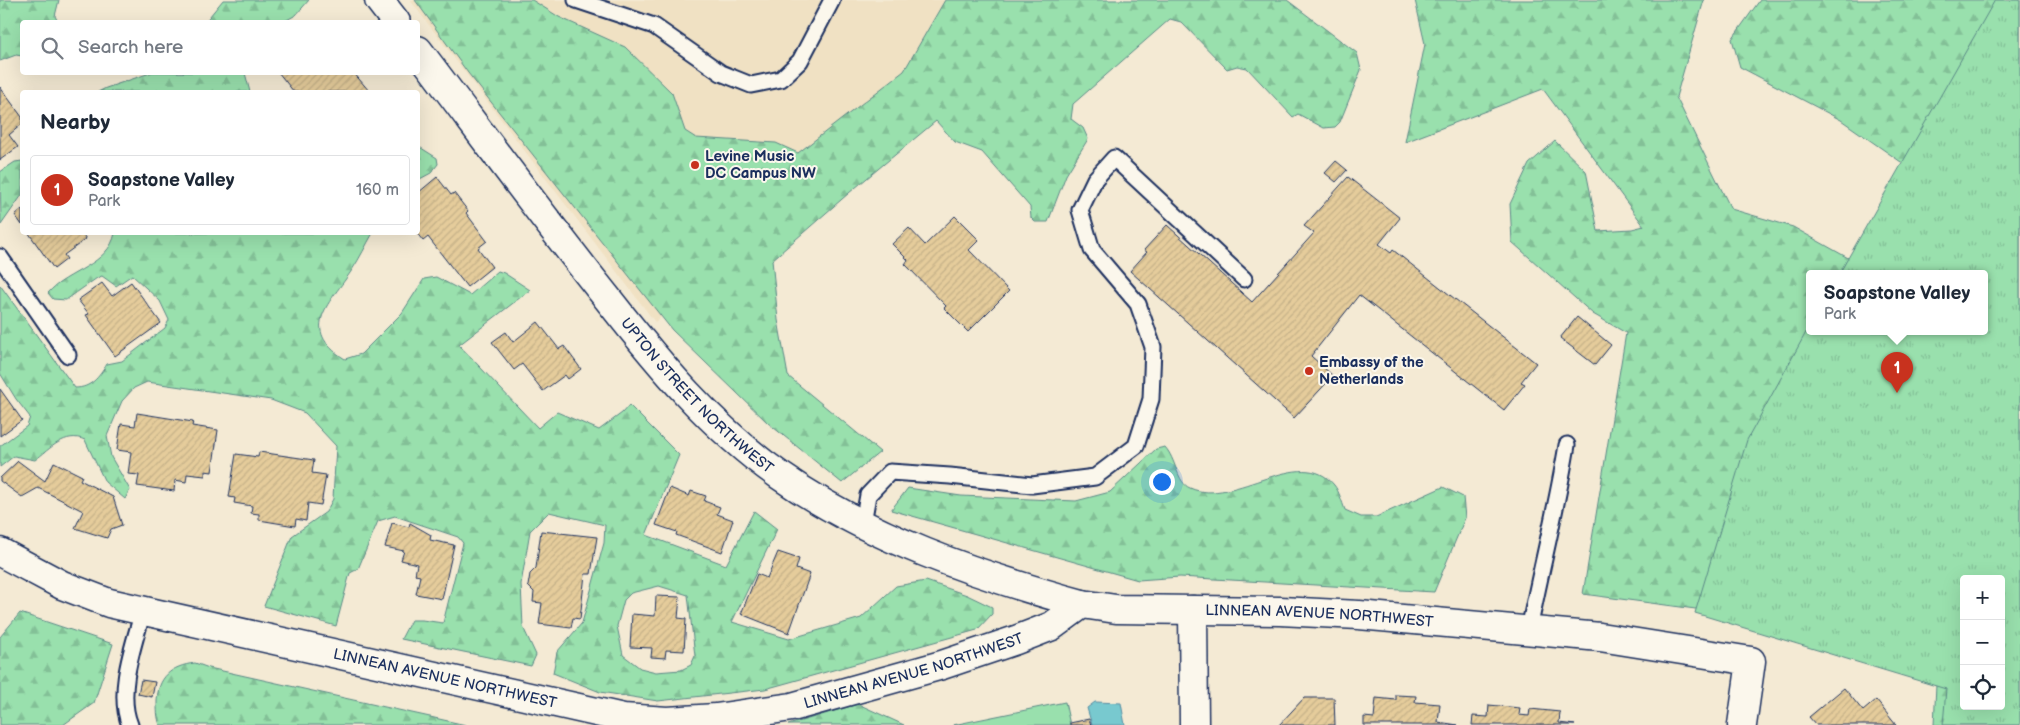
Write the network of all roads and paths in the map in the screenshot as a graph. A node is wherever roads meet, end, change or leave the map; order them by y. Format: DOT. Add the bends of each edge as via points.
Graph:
graph roads {
  1 [pos="379,0"];
  2 [pos="576,0"];
  3 [pos="832,0"];
  4 [pos="394,20"];
  5 [pos="420,53"];
  6 [pos="0,257"];
  7 [pos="1244,279"];
  8 [pos="68,355"];
  9 [pos="1567,445"];
  10 [pos="863,523"];
  11 [pos="0,552"];
  12 [pos="1082,604"];
  13 [pos="1193,610"];
  14 [pos="143,611"];
  15 [pos="1528,630"];
  16 [pos="596,719"];
  17 [pos="128,724"];
  18 [pos="1194,725"];
  19 [pos="1742,725"];
  1 -- 4 [label="street"];
  2 -- 3 [label="lane" via="654,26 720,73 751,85 781,79 800,61"];
  5 -- 10 [label="street, UPTON STREET NORTHWEST" via="562,242 692,400 728,435 778,474 830,507"];
  6 -- 8 [label="lane"];
  7 -- 10 [label="lane" via="1114,158 1095,179 1080,210 1092,250 1138,304 1153,346 1151,399 1136,446 1095,477 1032,485 890,472 868,495"];
  9 -- 15 [label="lane"];
  10 -- 12 [label="street, UPTON STREET NORTHWEST" via="934,556"];
  11 -- 14 [label="street, LINNEAN AVENUE NORTHWEST" via="109,604"];
  12 -- 13 [label="street, LINNEAN AVENUE NORTHWEST" via="1116,609"];
  12 -- 16 [label="street, LINNEAN AVENUE NORTHWEST" via="1052,626 1016,640 942,665 782,709 725,718 667,721"];
  13 -- 15 [label="street, LINNEAN AVENUE NORTHWEST" via="1359,615"];
  13 -- 18 [label="street"];
  14 -- 16 [label="street, LINNEAN AVENUE NORTHWEST"];
  14 -- 17 [label="lane" via="124,695"];
  15 -- 19 [label="street, LINNEAN AVENUE NORTHWEST" via="1630,641 1751,661"];
}
